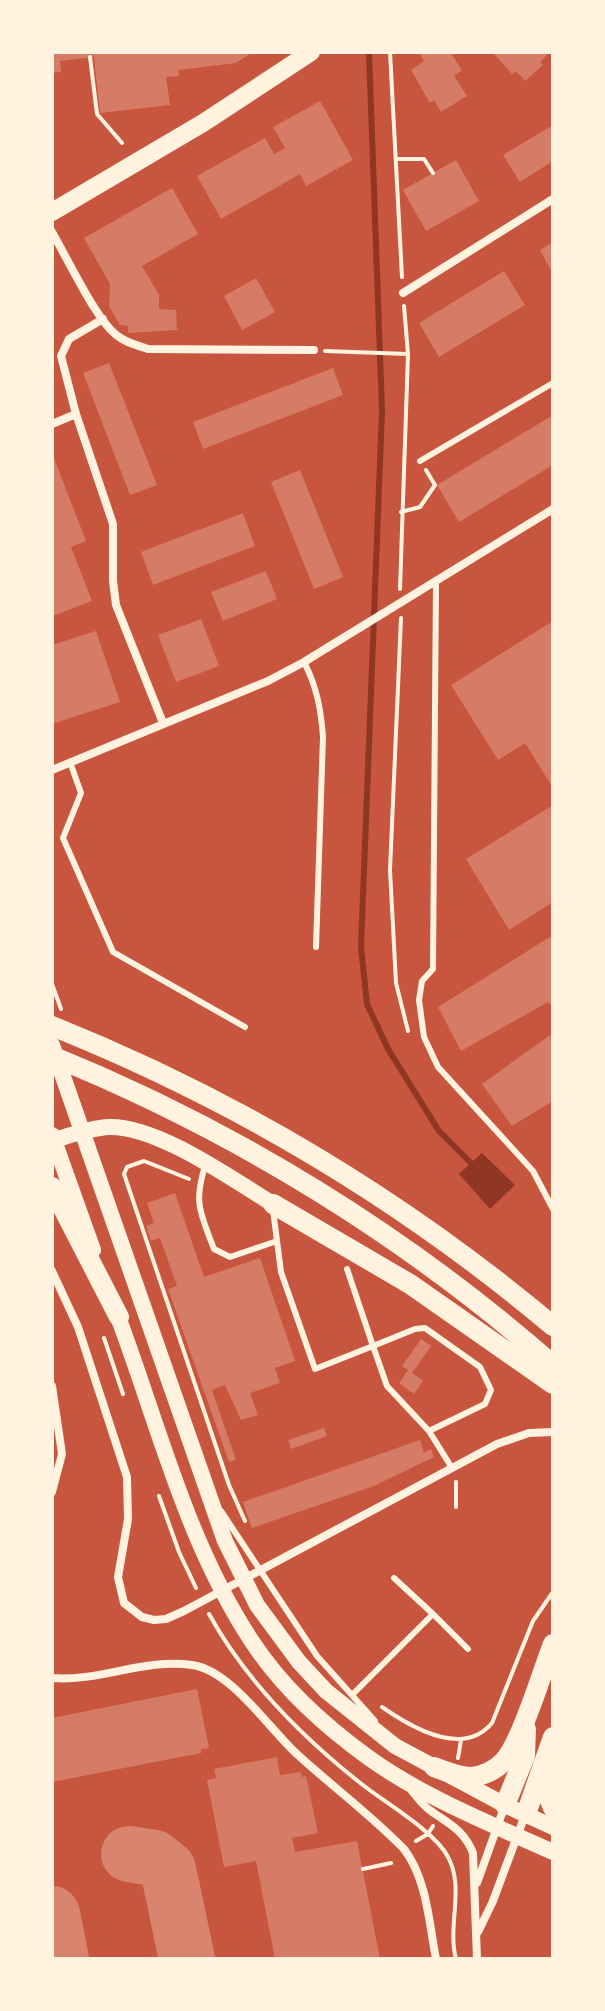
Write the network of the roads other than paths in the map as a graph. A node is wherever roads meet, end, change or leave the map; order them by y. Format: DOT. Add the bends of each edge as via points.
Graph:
graph roads {
  1 [pos="311,52"];
  2 [pos="553,199"];
  3 [pos="52,212"];
  4 [pos="52,232"];
  5 [pos="403,293"];
  6 [pos="103,319"];
  7 [pos="314,350"];
  8 [pos="553,383"];
  9 [pos="76,414"];
  10 [pos="52,424"];
  11 [pos="420,461"];
  12 [pos="553,509"];
  13 [pos="436,580"];
  14 [pos="304,662"];
  15 [pos="163,723"];
  16 [pos="70,762"];
  17 [pos="52,770"];
  18 [pos="316,947"];
  19 [pos="52,1026"];
  20 [pos="245,1027"];
  21 [pos="52,1045"];
  22 [pos="52,1056"];
  23 [pos="82,1132"];
  24 [pos="53,1138"];
  25 [pos="206,1163"];
  26 [pos="52,1187"];
  27 [pos="273,1204"];
  28 [pos="553,1209"];
  29 [pos="277,1241"];
  30 [pos="347,1269"];
  31 [pos="52,1271"];
  32 [pos="119,1317"];
  33 [pos="553,1326"];
  34 [pos="373,1346"];
  35 [pos="553,1365"];
  36 [pos="553,1384"];
  37 [pos="52,1386"];
  38 [pos="429,1431"];
  39 [pos="553,1432"];
  40 [pos="452,1468"];
  41 [pos="52,1492"];
  42 [pos="212,1498"];
  43 [pos="394,1578"];
  44 [pos="433,1614"];
  45 [pos="553,1644"];
  46 [pos="468,1649"];
  47 [pos="52,1678"];
  48 [pos="352,1695"];
  49 [pos="527,1713"];
  50 [pos="551,1743"];
  51 [pos="395,1746"];
  52 [pos="434,1767"];
  53 [pos="401,1778"];
  54 [pos="505,1805"];
  55 [pos="553,1808"];
  56 [pos="526,1814"];
  57 [pos="553,1827"];
  58 [pos="497,1828"];
  59 [pos="518,1836"];
  60 [pos="553,1852"];
  61 [pos="475,1889"];
  62 [pos="476,1937"];
  63 [pos="436,1959"];
  64 [pos="477,1959"];
  1 -- 3 [label="main road"];
  2 -- 5 [label="street"];
  4 -- 6 [label="street"];
  6 -- 7 [label="street" via="115,334 148,349"];
  6 -- 9 [label="street" via="69,339 61,356"];
  8 -- 11 [label="lane"];
  9 -- 10 [label="street"];
  9 -- 15 [label="street" via="113,524 116,605"];
  12 -- 13 [label="street"];
  13 -- 14 [label="street"];
  13 -- 28 [label="lane" via="433,969 422,981 419,1000 424,1037 438,1067 533,1171"];
  14 -- 15 [label="street"];
  14 -- 18 [label="lane" via="321,706 323,737"];
  15 -- 16 [label="street"];
  16 -- 17 [label="street"];
  16 -- 20 [label="lane" via="81,793 63,838 113,952"];
  19 -- 33 [label="highway" via="162,1073 265,1126 444,1241"];
  21 -- 23 [label="main road"];
  22 -- 35 [label="highway" via="153,1100 297,1179 402,1247"];
  23 -- 24 [label="main road"];
  23 -- 25 [label="main road" via="106,1127 146,1134"];
  23 -- 42 [label="main road"];
  24 -- 32 [label="main road"];
  25 -- 27 [label="main road"];
  25 -- 29 [label="lane" via="198,1207 214,1249 230,1257"];
  26 -- 32 [label="highway"];
  27 -- 29 [label="lane"];
  27 -- 36 [label="highway" via="410,1284"];
  29 -- 34 [label="lane" via="281,1272 315,1369"];
  30 -- 34 [label="lane"];
  31 -- 40 [label="street" via="78,1327 127,1477 128,1519 118,1577 124,1603 142,1617 166,1619 184,1611"];
  32 -- 53 [label="main road" via="188,1513 230,1606 254,1645 301,1699"];
  34 -- 38 [label="lane" via="387,1386"];
  34 -- 38 [label="lane" via="425,1328 480,1367 491,1390 485,1404"];
  37 -- 41 [label="street" via="62,1454"];
  38 -- 40 [label="lane"];
  39 -- 40 [label="street" via="515,1437"];
  42 -- 48 [label="lane" via="317,1656"];
  42 -- 51 [label="main road" via="225,1541 276,1631 326,1691"];
  43 -- 44 [label="lane"];
  44 -- 46 [label="lane"];
  44 -- 48 [label="lane"];
  45 -- 49 [label="highway"];
  47 -- 63 [label="street" via="79,1679 164,1664 200,1667 226,1682 298,1756 404,1849 420,1879"];
  48 -- 51 [label="lane"];
  49 -- 52 [label="highway" via="507,1757 489,1772 464,1777"];
  49 -- 54 [label="highway" via="525,1756"];
  50 -- 55 [label="highway" via="545,1780"];
  50 -- 56 [label="highway"];
  51 -- 52 [label="main road"];
  52 -- 54 [label="main road"];
  53 -- 58 [label="main road"];
  53 -- 61 [label="street" via="427,1809 464,1834 473,1853"];
  54 -- 56 [label="main road"];
  54 -- 58 [label="street"];
  56 -- 57 [label="main road"];
  56 -- 59 [label="street"];
  58 -- 59 [label="main road"];
  58 -- 61 [label="street"];
  59 -- 60 [label="main road"];
  59 -- 62 [label="street"];
  61 -- 62 [label="street"];
  62 -- 64 [label="street"];
}
